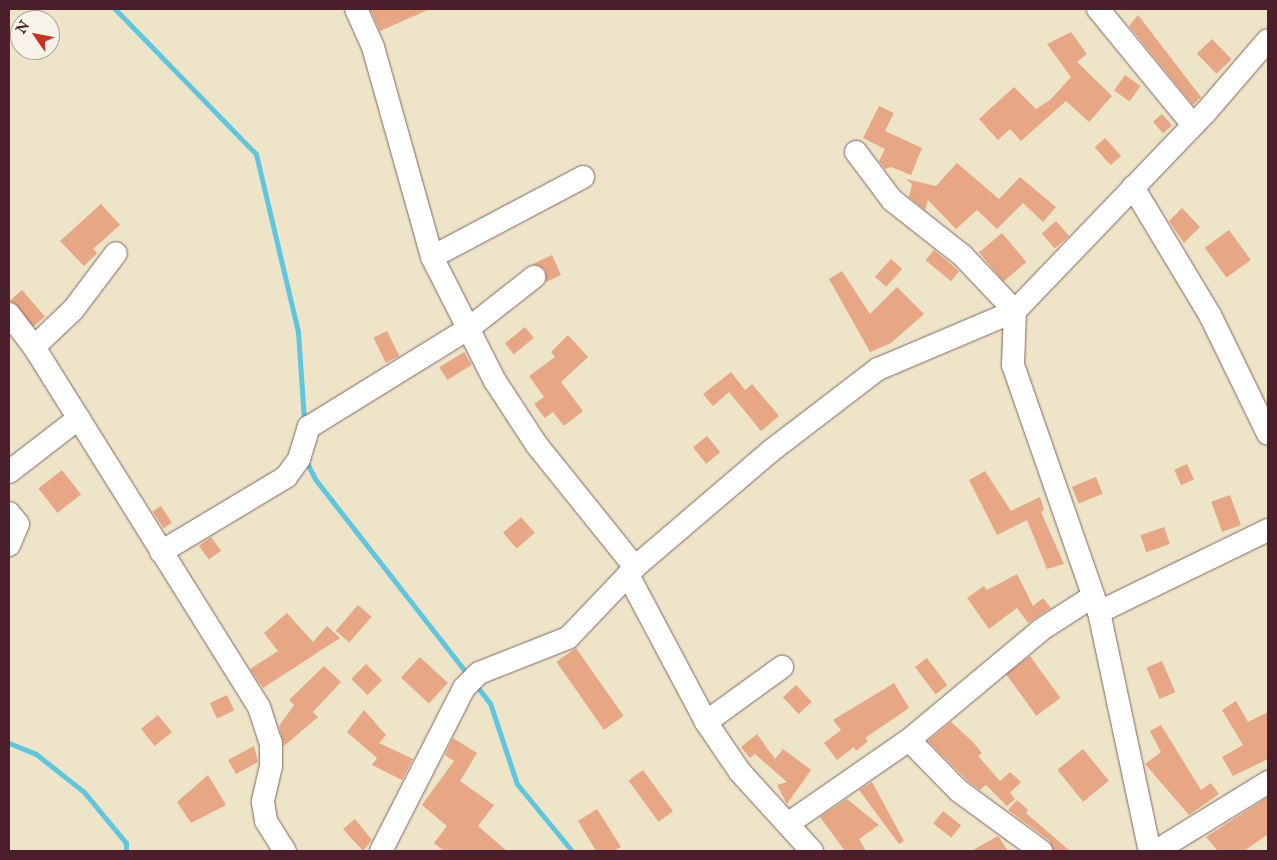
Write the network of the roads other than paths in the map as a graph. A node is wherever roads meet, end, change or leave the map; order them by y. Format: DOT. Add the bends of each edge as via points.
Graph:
graph roads {
  1 [pos="356,9"];
  2 [pos="1098,9"];
  3 [pos="1268,40"];
  4 [pos="1193,125"];
  5 [pos="856,152"];
  6 [pos="583,177"];
  7 [pos="1133,187"];
  8 [pos="116,253"];
  9 [pos="432,257"];
  10 [pos="534,277"];
  11 [pos="1014,311"];
  12 [pos="9,314"];
  13 [pos="469,328"];
  14 [pos="34,346"];
  15 [pos="79,418"];
  16 [pos="1268,434"];
  17 [pos="9,472"];
  18 [pos="9,513"];
  19 [pos="1268,530"];
  20 [pos="9,545"];
  21 [pos="161,552"];
  22 [pos="632,571"];
  23 [pos="1095,604"];
  24 [pos="782,667"];
  25 [pos="706,722"];
  26 [pos="909,740"];
  27 [pos="1268,782"];
  28 [pos="789,823"];
  29 [pos="285,851"];
  30 [pos="381,851"];
  31 [pos="812,851"];
  32 [pos="1041,851"];
  33 [pos="1150,851"];
  34 [pos="1156,851"];
  1 -- 9 [label="street" via="373,47"];
  2 -- 4 [label="street"];
  3 -- 4 [label="street"];
  4 -- 7 [label="street"];
  5 -- 11 [label="street" via="892,200 962,255"];
  6 -- 9 [label="street"];
  7 -- 11 [label="street"];
  7 -- 16 [label="street" via="1210,315"];
  8 -- 14 [label="street" via="73,310"];
  9 -- 13 [label="street"];
  10 -- 13 [label="street"];
  11 -- 22 [label="street" via="878,369 772,450"];
  11 -- 23 [label="street" via="1013,365"];
  12 -- 14 [label="street"];
  13 -- 21 [label="street" via="310,427 299,459 286,477"];
  13 -- 22 [label="street" via="495,380 536,444"];
  14 -- 15 [label="street"];
  15 -- 17 [label="street"];
  15 -- 21 [label="street"];
  18 -- 20 [label="street" via="18,524"];
  19 -- 23 [label="street"];
  21 -- 29 [label="street" via="259,708 270,743 271,766 263,802 266,822"];
  22 -- 25 [label="street"];
  22 -- 30 [label="street" via="568,638 479,673 464,688"];
  23 -- 26 [label="street" via="1042,629"];
  23 -- 33 [label="street"];
  24 -- 25 [label="street"];
  25 -- 28 [label="street" via="740,772"];
  26 -- 28 [label="street"];
  26 -- 32 [label="street" via="959,791"];
  27 -- 34 [label="street"];
  28 -- 31 [label="street"];
}
